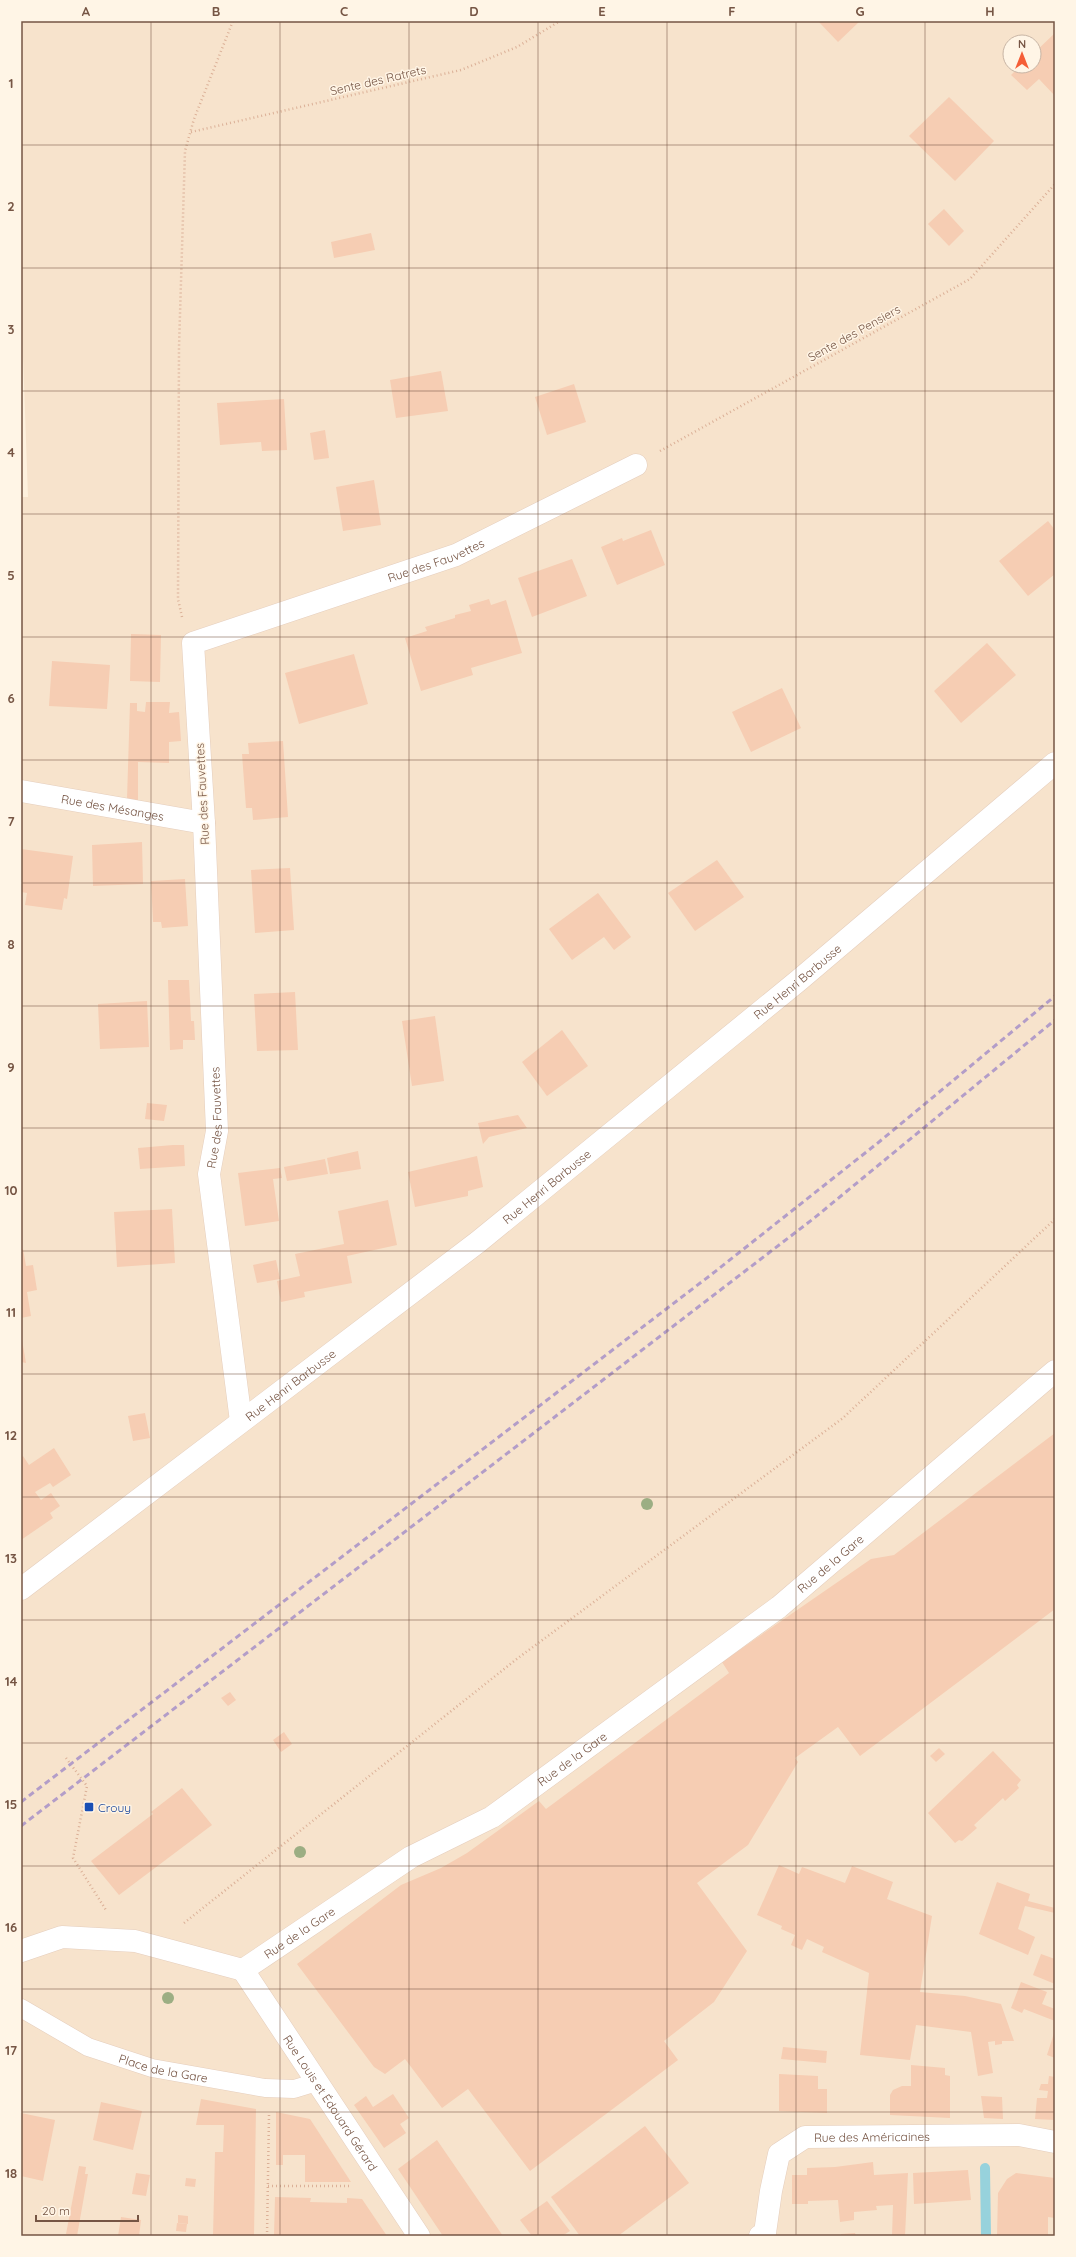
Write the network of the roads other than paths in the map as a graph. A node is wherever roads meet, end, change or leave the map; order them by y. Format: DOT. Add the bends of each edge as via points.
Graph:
graph roads {
  1 [pos="636,465"];
  2 [pos="1055,763"];
  3 [pos="21,791"];
  4 [pos="204,823"];
  5 [pos="1055,1371"];
  6 [pos="241,1421"];
  7 [pos="21,1589"];
  8 [pos="21,1951"];
  9 [pos="243,1970"];
  10 [pos="21,2008"];
  11 [pos="317,2082"];
  12 [pos="1055,2142"];
  13 [pos="763,2235"];
  14 [pos="419,2236"];
  1 -- 4 [label="street, Rue des Fauvettes" via="456,555 193,643"];
  2 -- 6 [label="street, Rue Henri Barbusse" via="798,981 484,1237"];
  3 -- 4 [label="street, Rue des Mésanges"];
  4 -- 6 [label="street, Rue des Fauvettes" via="217,1131 209,1174"];
  5 -- 9 [label="street, Rue de la Gare" via="766,1616 492,1817 411,1856"];
  6 -- 7 [label="street, Rue Henri Barbusse"];
  8 -- 9 [label="street" via="62,1937 126,1940"];
  9 -- 11 [label="street, Rue Louis et Édouard Gérard"];
  10 -- 11 [label="lane, Place de la Gare" via="88,2047 145,2066 269,2088 294,2089"];
  11 -- 14 [label="street, Rue Louis et Édouard Gérard"];
  12 -- 13 [label="street, Rue des Américaines" via="1019,2135 805,2137 780,2154"];
}
